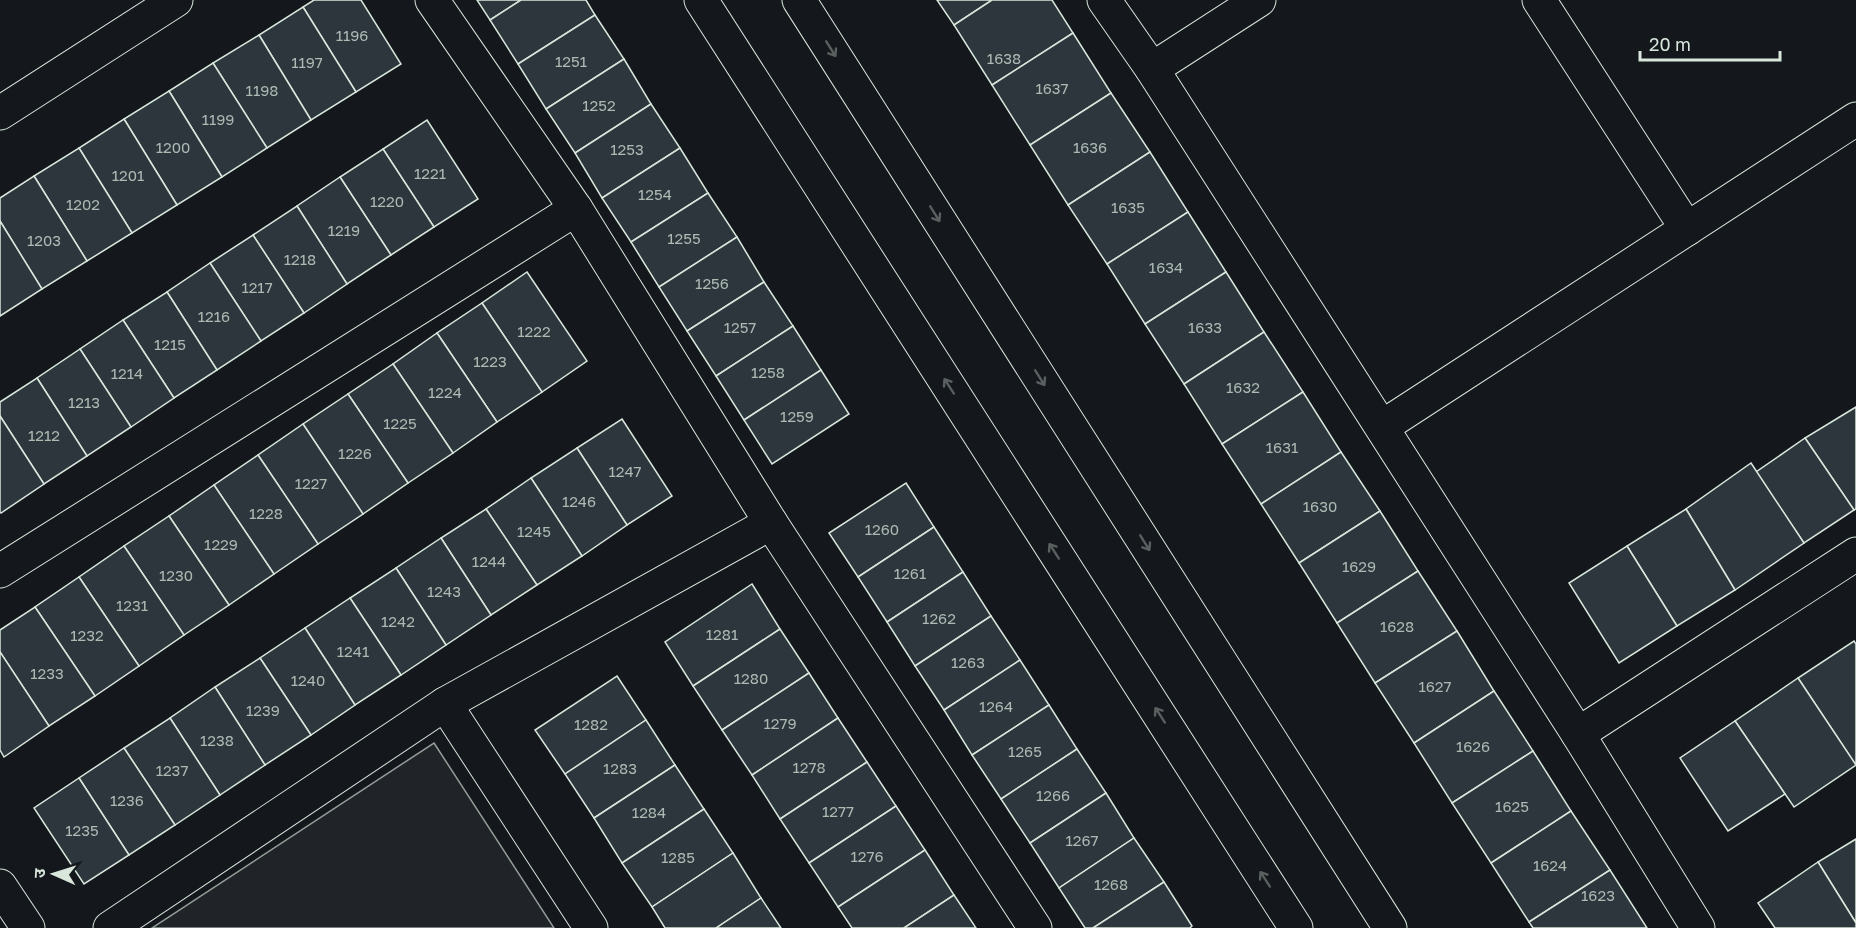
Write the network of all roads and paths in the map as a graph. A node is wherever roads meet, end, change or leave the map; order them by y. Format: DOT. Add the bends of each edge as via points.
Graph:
graph roads {
  1 [pos="176,0"];
  2 [pos="432,0"];
  3 [pos="701,0"];
  4 [pos="799,0"];
  5 [pos="1104,0"];
  6 [pos="1259,0"];
  7 [pos="1539,0"];
  8 [pos="1152,69"];
  9 [pos="0,113"];
  10 [pos="1856,119"];
  11 [pos="576,209"];
  12 [pos="1687,229"];
  13 [pos="1382,427"];
  14 [pos="771,523"];
  15 [pos="1856,554"];
  16 [pos="0,571"];
  17 [pos="445,704"];
  18 [pos="1578,734"];
  19 [pos="0,886"];
  20 [pos="28,928"];
  21 [pos="110,928"];
  22 [pos="591,928"];
  23 [pos="1035,928"];
  24 [pos="1296,928"];
  25 [pos="1390,928"];
  26 [pos="1698,928"];
  1 -- 9 [label="street"];
  2 -- 11 [label="street"];
  24 -- 3 [label="street, one-way"];
  4 -- 25 [label="street, one-way"];
  5 -- 8 [label="street"];
  6 -- 8 [label="street"];
  7 -- 12 [label="street"];
  8 -- 13 [label="street"];
  10 -- 12 [label="street"];
  11 -- 14 [label="street"];
  11 -- 16 [label="street"];
  12 -- 13 [label="street"];
  13 -- 18 [label="street"];
  14 -- 17 [label="street"];
  14 -- 23 [label="street"];
  15 -- 18 [label="street"];
  17 -- 21 [label="street"];
  17 -- 22 [label="street"];
  18 -- 26 [label="street"];
  19 -- 20 [label="street"];
}
